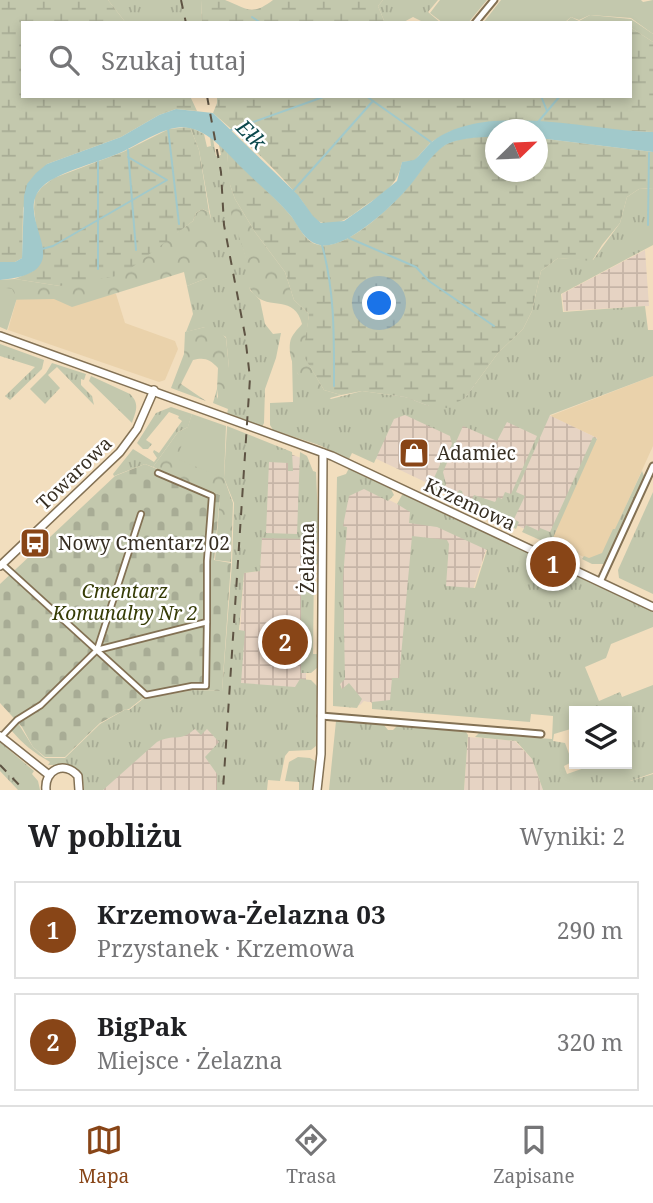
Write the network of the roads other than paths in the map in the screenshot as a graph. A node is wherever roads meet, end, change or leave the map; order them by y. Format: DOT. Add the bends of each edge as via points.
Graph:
graph roads {
  1 [pos="494,0"];
  2 [pos="477,21"];
  3 [pos="0,336"];
  4 [pos="153,390"];
  5 [pos="323,453"];
  6 [pos="653,466"];
  7 [pos="158,473"];
  8 [pos="141,514"];
  9 [pos="1,565"];
  10 [pos="600,582"];
  11 [pos="653,607"];
  12 [pos="207,622"];
  13 [pos="97,650"];
  14 [pos="321,716"];
  15 [pos="541,734"];
  16 [pos="0,737"];
  17 [pos="49,775"];
  18 [pos="46,790"];
  19 [pos="79,790"];
  20 [pos="317,790"];
  1 -- 2 [label="street"];
  3 -- 4 [label="street"];
  4 -- 5 [label="street, Krzemowa"];
  4 -- 9 [label="street, Towarowa" via="126,445"];
  5 -- 10 [label="street, Krzemowa"];
  5 -- 14 [label="street, Żelazna"];
  6 -- 10 [label="street"];
  7 -- 12 [label="street" via="212,496"];
  8 -- 13 [label="street"];
  9 -- 13 [label="street"];
  10 -- 11 [label="street, Krzemowa"];
  12 -- 13 [label="street"];
  12 -- 13 [label="street" via="206,686 146,695"];
  13 -- 16 [label="street" via="41,705"];
  14 -- 15 [label="street"];
  14 -- 20 [label="street, Żelazna"];
  16 -- 17 [label="street"];
  17 -- 18 [label="street"];
  17 -- 19 [label="street" via="57,768 69,768 78,776"];
}
